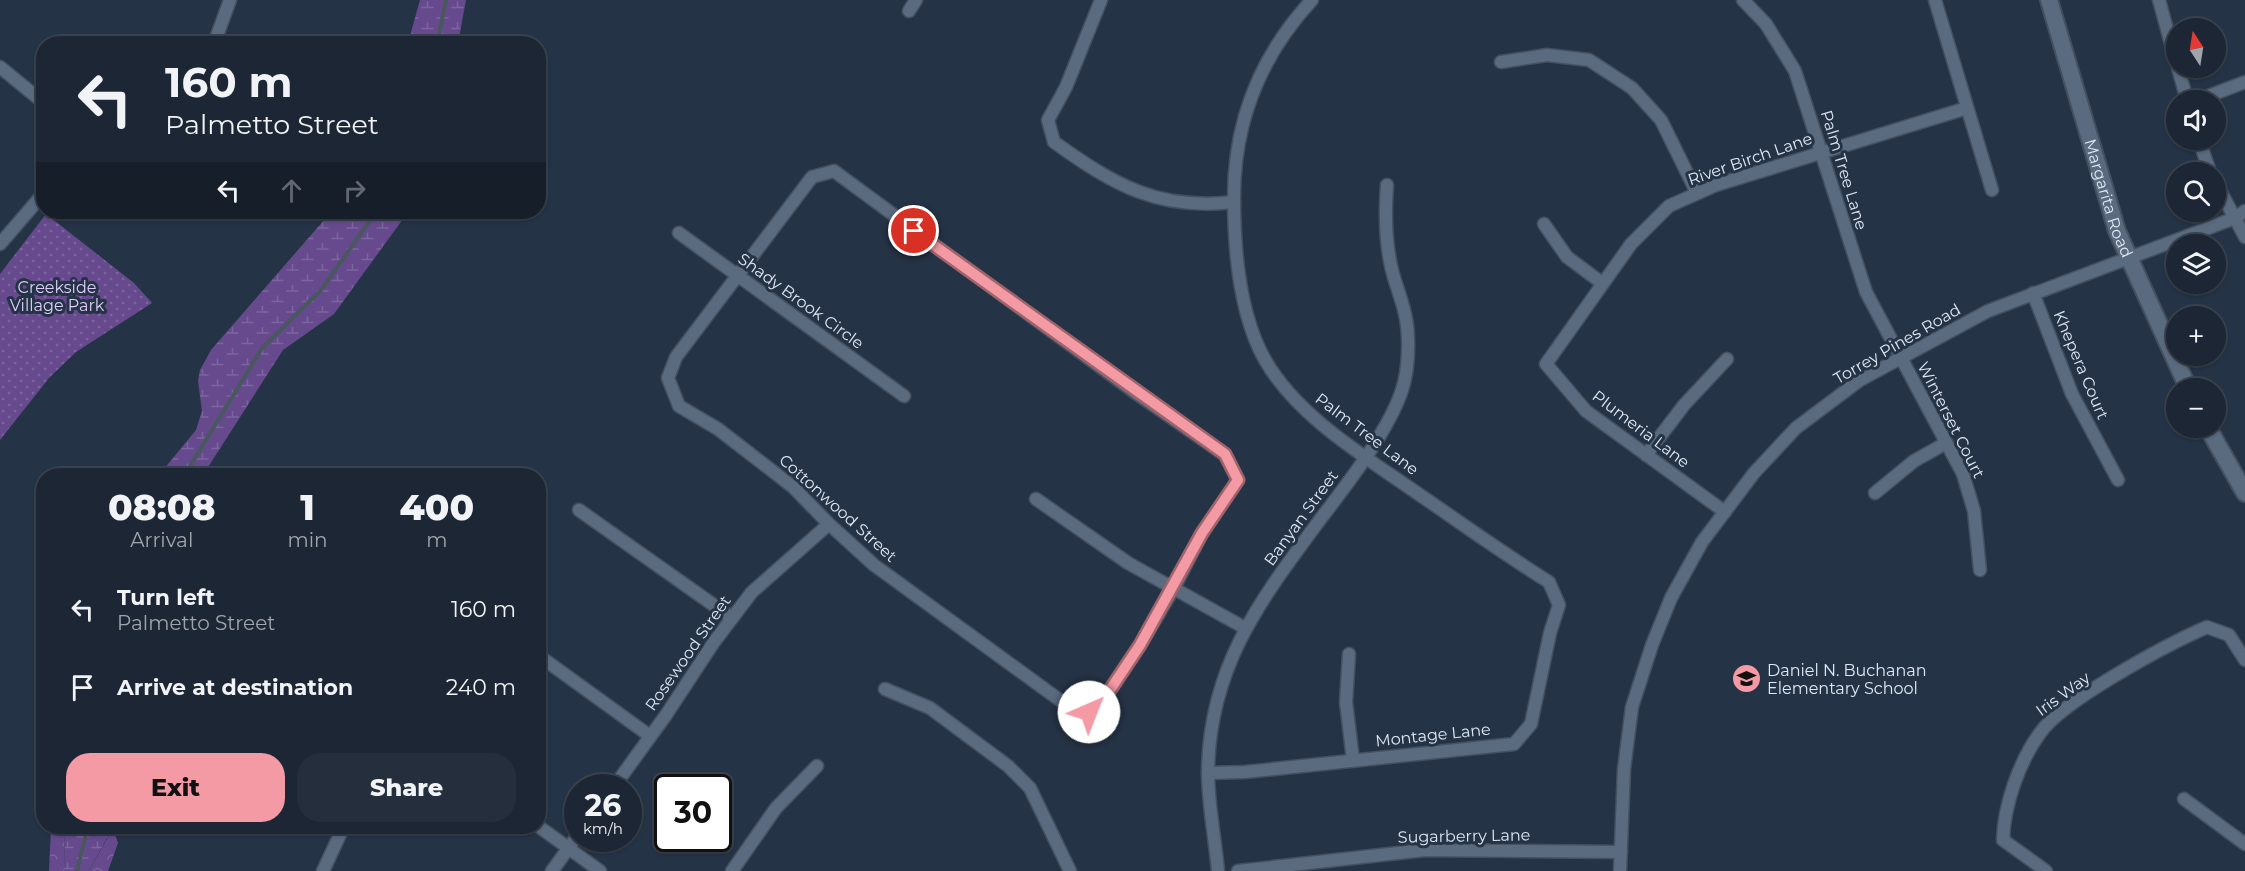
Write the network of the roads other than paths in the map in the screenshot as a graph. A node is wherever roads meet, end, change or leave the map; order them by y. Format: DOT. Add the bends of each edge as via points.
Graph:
graph roads {
  1 [pos="230,0"];
  2 [pos="1101,0"];
  3 [pos="1312,0"];
  4 [pos="1743,0"];
  5 [pos="1935,0"];
  6 [pos="2049,0"];
  7 [pos="2159,0"];
  8 [pos="2166,26"];
  9 [pos="217,36"];
  10 [pos="1501,62"];
  11 [pos="0,67"];
  12 [pos="2245,82"];
  13 [pos="2224,90"];
  14 [pos="36,96"];
  15 [pos="1967,108"];
  16 [pos="1822,152"];
  17 [pos="1387,185"];
  18 [pos="1992,190"];
  19 [pos="1697,193"];
  20 [pos="2226,196"];
  21 [pos="36,202"];
  22 [pos="1234,202"];
  23 [pos="2240,215"];
  24 [pos="1544,224"];
  25 [pos="679,233"];
  26 [pos="2245,237"];
  27 [pos="0,242"];
  28 [pos="2129,260"];
  29 [pos="739,276"];
  30 [pos="1602,283"];
  31 [pos="2033,293"];
  32 [pos="1900,357"];
  33 [pos="1727,359"];
  34 [pos="1546,364"];
  35 [pos="2183,378"];
  36 [pos="904,396"];
  37 [pos="2214,438"];
  38 [pos="1946,443"];
  39 [pos="1646,455"];
  40 [pos="1365,456"];
  41 [pos="2118,480"];
  42 [pos="1875,493"];
  43 [pos="2245,493"];
  44 [pos="1036,499"];
  45 [pos="579,510"];
  46 [pos="1725,512"];
  47 [pos="829,524"];
  48 [pos="1980,570"];
  49 [pos="1174,588"];
  50 [pos="1559,605"];
  51 [pos="732,618"];
  52 [pos="1245,628"];
  53 [pos="1349,654"];
  54 [pos="546,660"];
  55 [pos="2245,660"];
  56 [pos="885,689"];
  57 [pos="650,736"];
  58 [pos="1353,760"];
  59 [pos="817,766"];
  60 [pos="1208,773"];
  61 [pos="623,774"];
  62 [pos="2184,799"];
  63 [pos="546,832"];
  64 [pos="340,834"];
  65 [pos="2245,844"];
  66 [pos="564,845"];
  67 [pos="565,852"];
  68 [pos="574,852"];
  69 [pos="1621,852"];
  70 [pos="323,871"];
  71 [pos="552,871"];
  72 [pos="600,871"];
  73 [pos="732,871"];
  74 [pos="1070,871"];
  75 [pos="1218,871"];
  76 [pos="1238,871"];
  77 [pos="1620,871"];
  78 [pos="2046,871"];
  1 -- 9 [label="street"];
  2 -- 22 [label="street" via="1066,87 1048,120 1054,142 1122,185 1166,202"];
  3 -- 22 [label="street, Palm Tree Lane" via="1265,66 1243,117 1234,173"];
  4 -- 16 [label="street, Palm Tree Lane" via="1766,24 1795,70"];
  5 -- 15 [label="street"];
  6 -- 28 [label="main road, Margarita Road" via="2103,186"];
  7 -- 8 [label="street"];
  10 -- 19 [label="street" via="1547,55 1589,60 1632,88 1661,120"];
  11 -- 14 [label="street"];
  12 -- 13 [label="street"];
  15 -- 16 [label="street, River Birch Lane"];
  15 -- 18 [label="street"];
  16 -- 19 [label="street, River Birch Lane"];
  16 -- 32 [label="street, Palm Tree Lane" via="1866,292"];
  17 -- 40 [label="street, Banyan Street" via="1384,222 1390,264 1406,315 1407,360 1402,390"];
  19 -- 30 [label="street, River Birch Lane" via="1669,206 1630,244"];
  20 -- 23 [label="street"];
  21 -- 27 [label="street"];
  22 -- 40 [label="street, Palm Tree Lane" via="1242,299 1265,359 1298,402"];
  23 -- 26 [label="street"];
  23 -- 28 [label="street, Torrey Pines Road"];
  24 -- 30 [label="street" via="1567,257"];
  25 -- 29 [label="street, Shady Brook Circle"];
  28 -- 31 [label="street, Torrey Pines Road"];
  28 -- 35 [label="main road, Margarita Road"];
  29 -- 36 [label="street, Shady Brook Circle"];
  29 -- 47 [label="street, Cottonwood Street" via="676,357 668,378 679,406 718,429 794,487"];
  29 -- 49 [label="street" via="812,177 834,171 1225,454 1238,480 1202,533"];
  30 -- 34 [label="street, River Birch Lane"];
  31 -- 32 [label="street, Torrey Pines Road"];
  31 -- 41 [label="street, Khepera Court" via="2072,394"];
  32 -- 38 [label="street, Winterset Court"];
  32 -- 46 [label="street, Torrey Pines Road" via="1860,380 1796,428 1754,473"];
  33 -- 39 [label="street" via="1684,405"];
  34 -- 39 [label="street, Plumeria Lane" via="1586,411"];
  37 -- 43 [label="main road"];
  38 -- 42 [label="street" via="1914,461"];
  38 -- 48 [label="street, Winterset Court" via="1963,474 1974,511"];
  39 -- 46 [label="street, Plumeria Lane"];
  40 -- 50 [label="street, Palm Tree Lane" via="1549,582"];
  40 -- 52 [label="street, Banyan Street"];
  44 -- 49 [label="street" via="1128,562"];
  45 -- 51 [label="street"];
  46 -- 69 [label="street, Torrey Pines Road" via="1702,542 1671,598 1632,707 1624,770"];
  47 -- 49 [label="street, Cottonwood Street" via="874,565 1061,700 1089,712 1106,696"];
  47 -- 51 [label="street, Rosewood Street" via="752,592"];
  49 -- 52 [label="street"];
  50 -- 58 [label="street, Montage Lane" via="1531,724 1514,744"];
  51 -- 57 [label="street, Rosewood Street"];
  52 -- 60 [label="street, Banyan Street" via="1212,714"];
  53 -- 58 [label="street" via="1346,702"];
  54 -- 57 [label="street"];
  55 -- 78 [label="street, Iris Way" via="2229,636 2207,627 2070,705 2040,732 2021,767 2003,819 2003,840"];
  56 -- 74 [label="street" via="930,708 1008,766 1030,788"];
  57 -- 61 [label="street, Rosewood Street"];
  58 -- 60 [label="street, Montage Lane"];
  59 -- 73 [label="street" via="776,808"];
  60 -- 75 [label="street, Banyan Street"];
  62 -- 65 [label="street"];
  63 -- 66 [label="street"];
  64 -- 70 [label="street"];
  67 -- 71 [label="street"];
  68 -- 72 [label="street"];
  69 -- 76 [label="street, Sugarberry Lane" via="1425,850"];
  69 -- 77 [label="street, Torrey Pines Road"];
}
